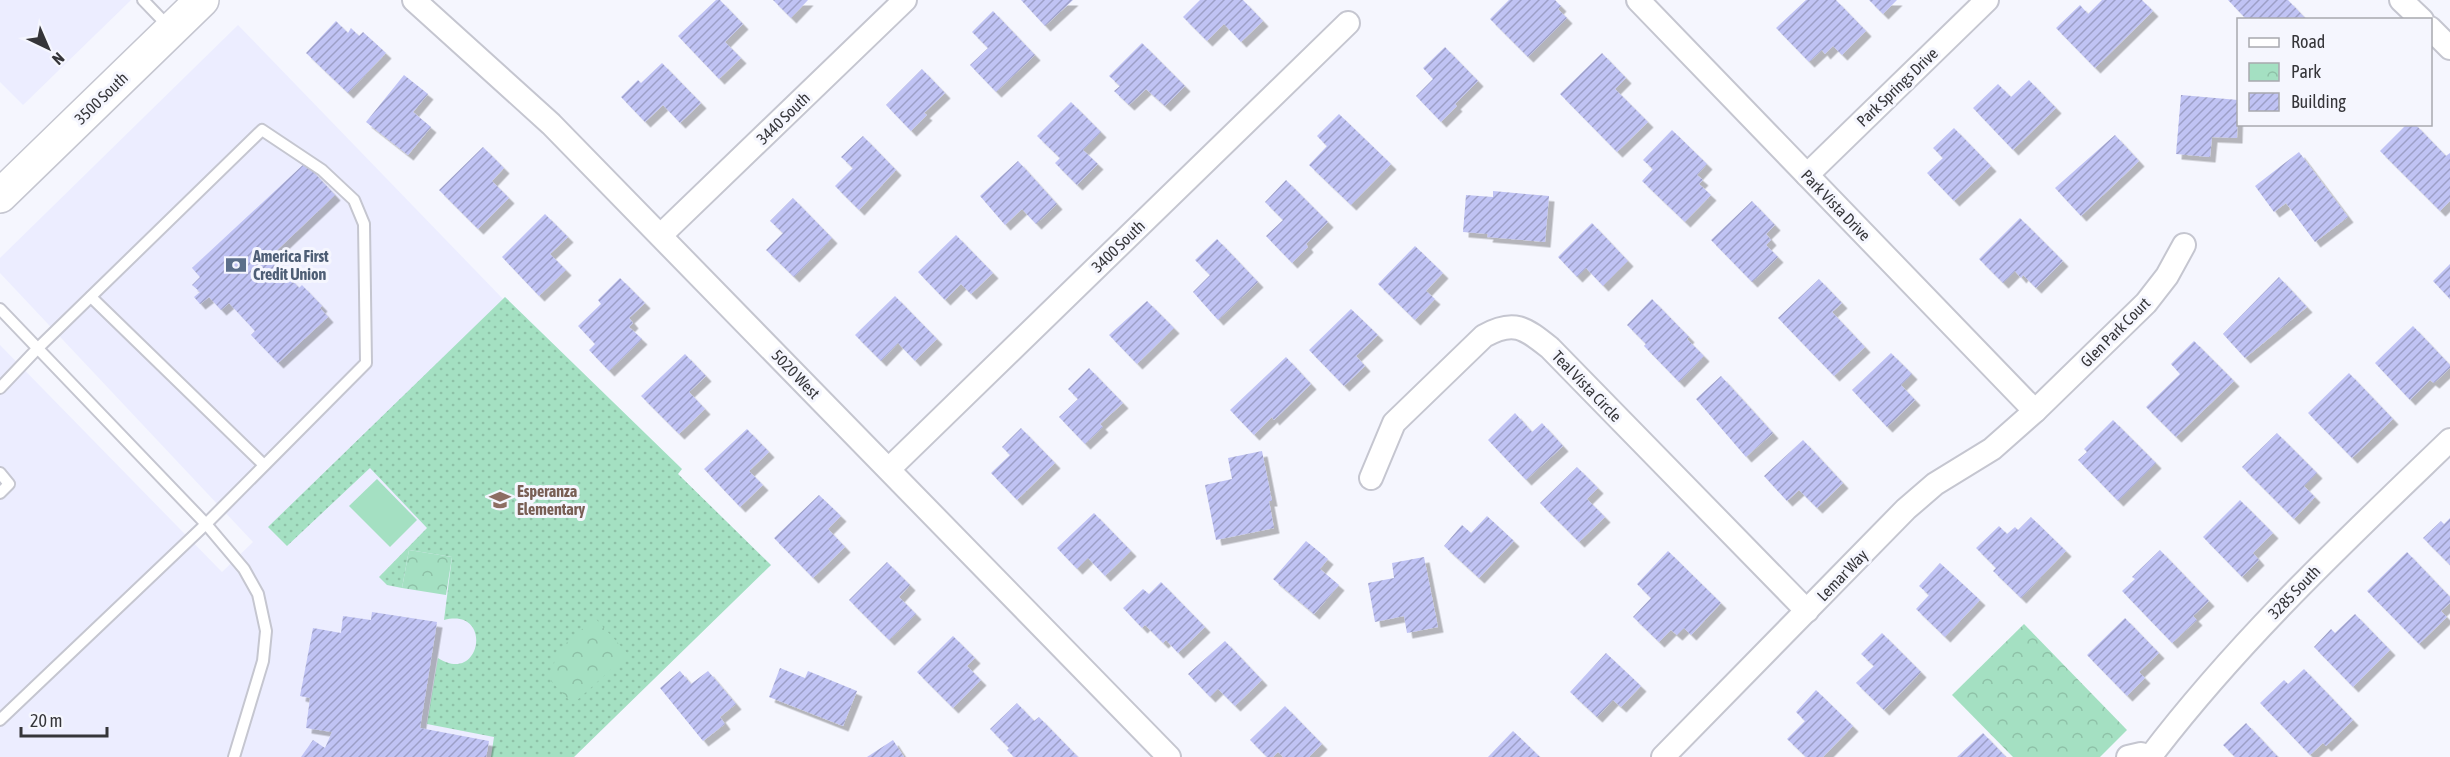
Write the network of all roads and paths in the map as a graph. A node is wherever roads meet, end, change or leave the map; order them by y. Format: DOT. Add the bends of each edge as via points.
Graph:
graph roads {
  1 [pos="142,0"];
  2 [pos="202,0"];
  3 [pos="414,0"];
  4 [pos="905,0"];
  5 [pos="1638,0"];
  6 [pos="1988,0"];
  7 [pos="2401,0"];
  8 [pos="2420,18"];
  9 [pos="1348,23"];
  10 [pos="171,29"];
  11 [pos="2432,30"];
  12 [pos="2450,48"];
  13 [pos="1807,175"];
  14 [pos="0,196"];
  15 [pos="661,235"];
  16 [pos="2184,245"];
  17 [pos="91,297"];
  18 [pos="0,309"];
  19 [pos="37,349"];
  20 [pos="0,388"];
  21 [pos="2035,411"];
  22 [pos="2450,440"];
  23 [pos="263,464"];
  24 [pos="889,469"];
  25 [pos="0,473"];
  26 [pos="1371,478"];
  27 [pos="0,493"];
  28 [pos="206,524"];
  29 [pos="1807,611"];
  30 [pos="0,720"];
  31 [pos="234,757"];
  32 [pos="1169,757"];
  33 [pos="1663,757"];
  34 [pos="2128,757"];
  35 [pos="2150,757"];
  1 -- 10 [label="lane"];
  2 -- 10 [label="main road, 3500 South"];
  3 -- 15 [label="street, 5020 West" via="527,101"];
  4 -- 15 [label="street, 3440 South"];
  5 -- 13 [label="street, Park Vista Drive"];
  6 -- 13 [label="street, Park Springs Drive"];
  7 -- 8 [label="street"];
  9 -- 24 [label="street, 3400 South"];
  10 -- 14 [label="main road, 3500 South"];
  11 -- 12 [label="street"];
  13 -- 21 [label="street, Park Vista Drive"];
  15 -- 24 [label="street, 5020 West"];
  16 -- 21 [label="street, Glen Park Court" via="2146,303"];
  17 -- 19 [label="lane"];
  17 -- 23 [label="lane"];
  17 -- 23 [label="lane" via="262,130 322,170 354,200 364,224 366,363"];
  18 -- 19 [label="lane"];
  19 -- 20 [label="lane"];
  19 -- 28 [label="lane"];
  21 -- 29 [label="street, Lemar Way" via="1992,449 1935,484 1906,509"];
  22 -- 35 [label="street, 3285 South" via="2285,600 2184,712"];
  23 -- 28 [label="lane"];
  24 -- 32 [label="street, 5020 West"];
  25 -- 27 [label="lane" via="9,484"];
  26 -- 29 [label="street, Teal Vista Circle" via="1394,423 1484,336 1500,327 1514,326 1550,348"];
  28 -- 30 [label="lane"];
  28 -- 31 [label="lane" via="258,594 266,631 263,661"];
  29 -- 33 [label="street, Lemar Way"];
  34 -- 35 [label="street"];
}
